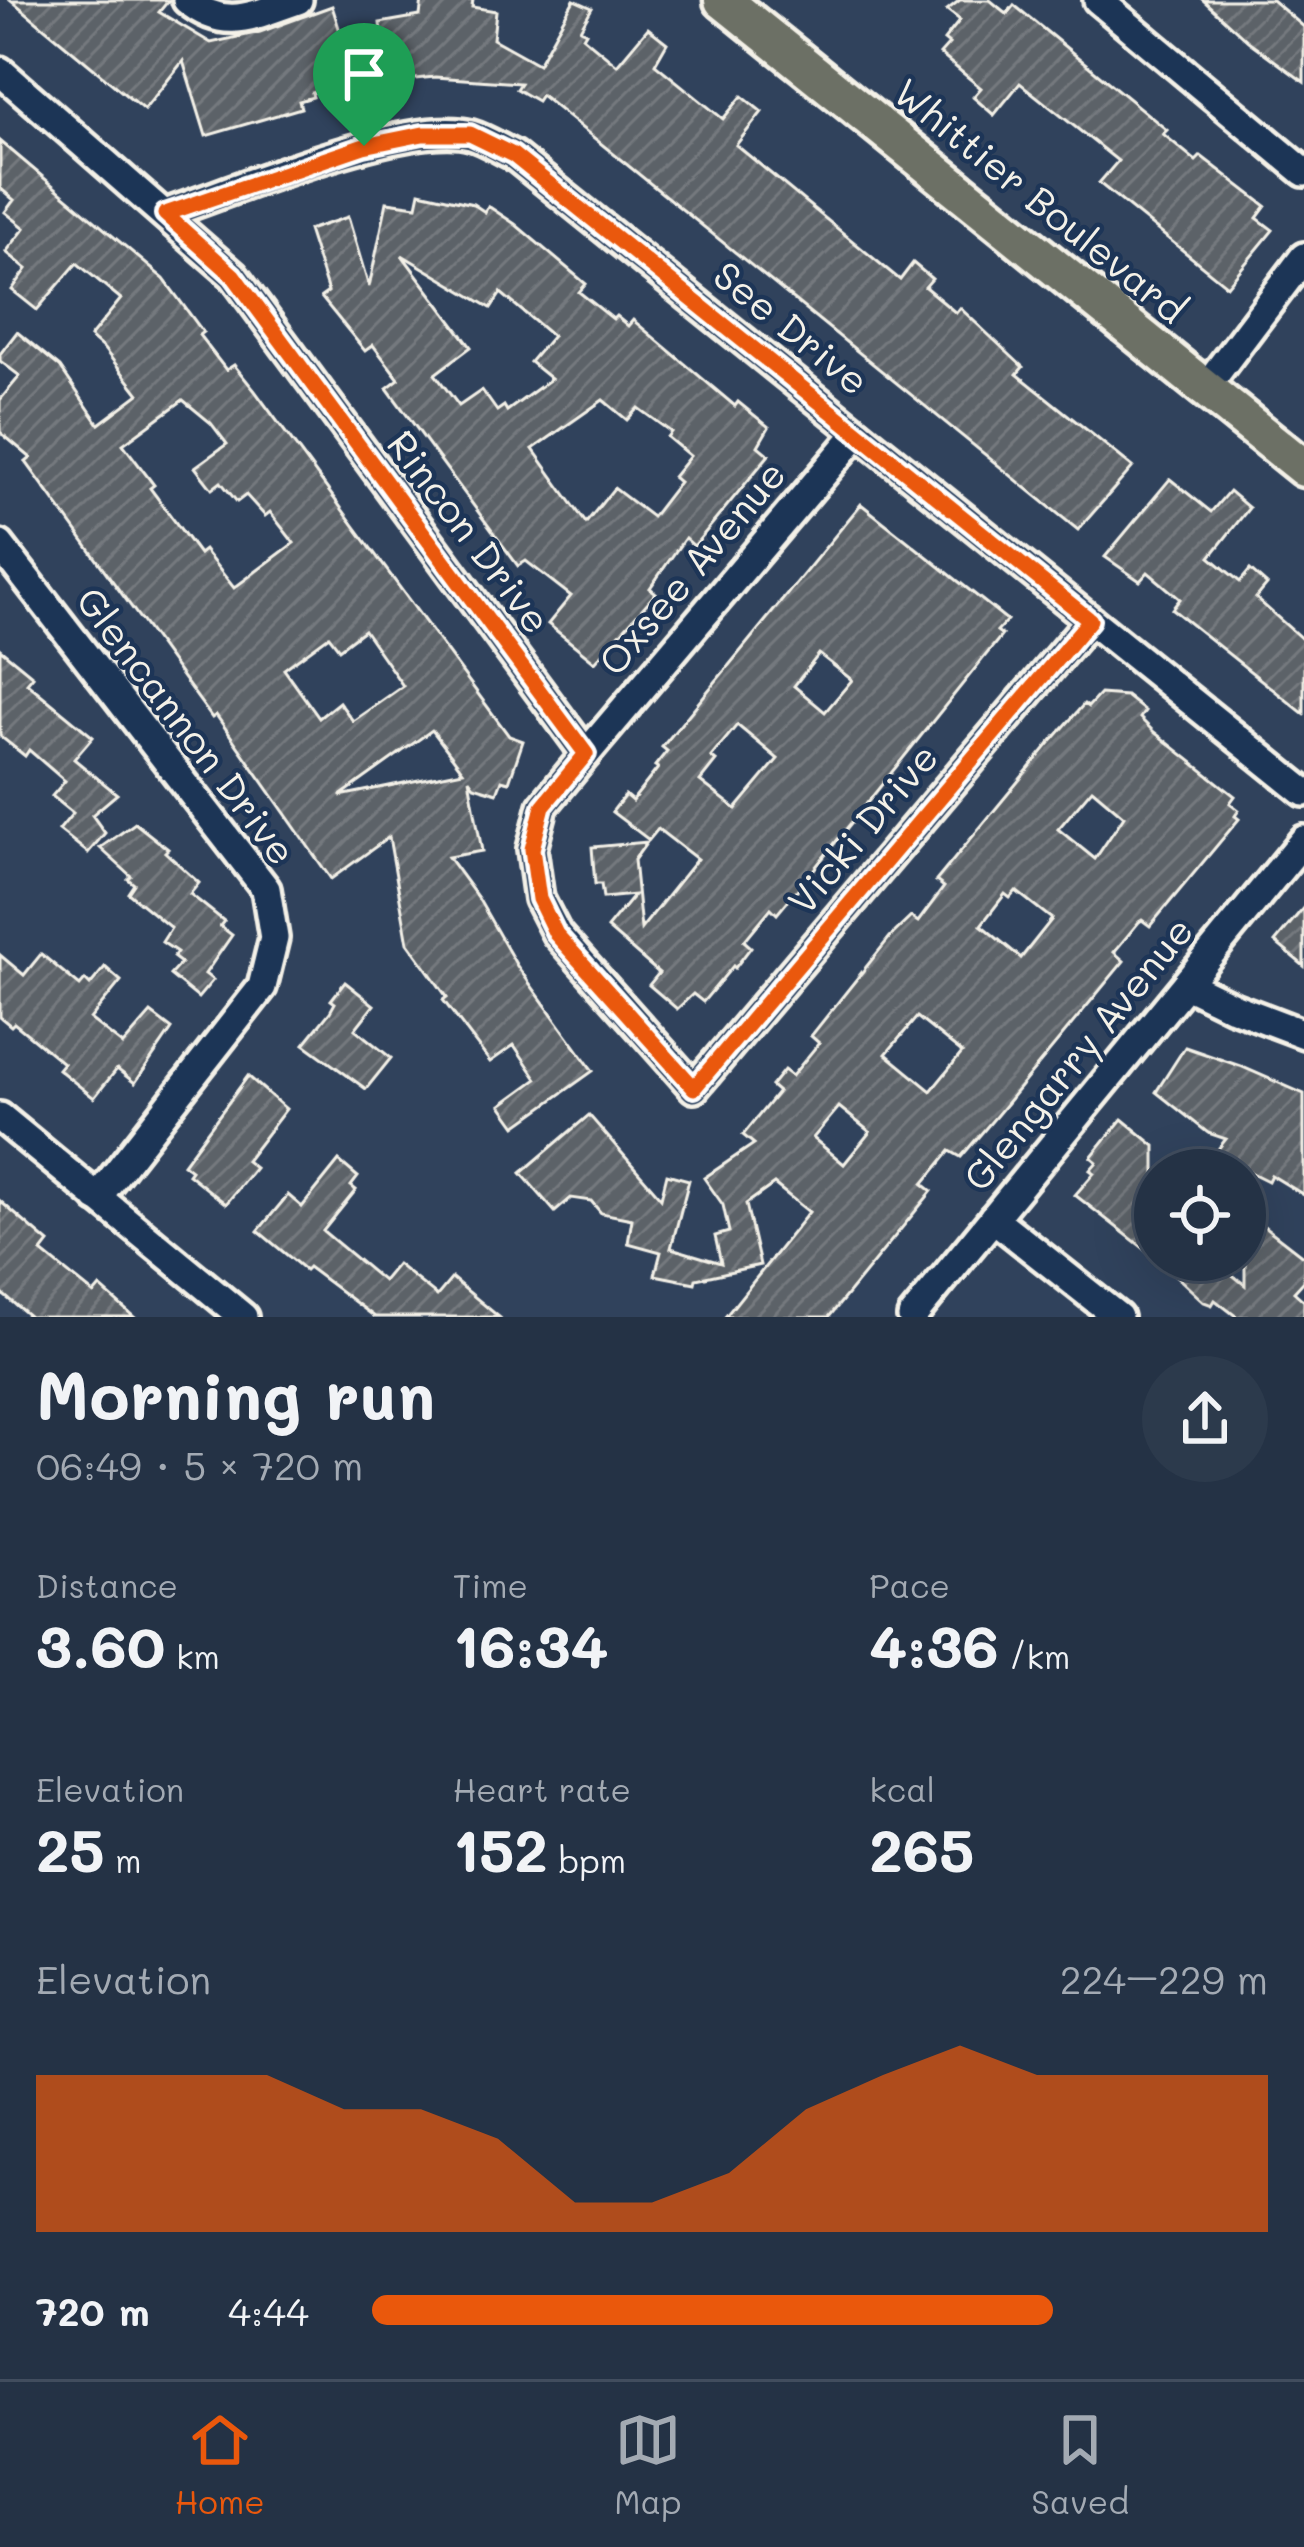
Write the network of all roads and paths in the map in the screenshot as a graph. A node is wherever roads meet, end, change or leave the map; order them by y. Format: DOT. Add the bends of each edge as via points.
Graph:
graph roads {
  1 [pos="187,0"];
  2 [pos="298,0"];
  3 [pos="723,0"];
  4 [pos="1098,0"];
  5 [pos="0,71"];
  6 [pos="1304,172"];
  7 [pos="165,214"];
  8 [pos="1304,257"];
  9 [pos="1205,388"];
  10 [pos="858,433"];
  11 [pos="1304,468"];
  12 [pos="0,544"];
  13 [pos="1090,620"];
  14 [pos="586,754"];
  15 [pos="1304,792"];
  16 [pos="1304,840"];
  17 [pos="1186,984"];
  18 [pos="1304,1034"];
  19 [pos="0,1118"];
  20 [pos="97,1198"];
  21 [pos="993,1218"];
  22 [pos="243,1317"];
  23 [pos="912,1317"];
  24 [pos="1118,1317"];
  1 -- 2 [label="street" via="206,17 237,20"];
  3 -- 9 [label="main road, Whittier Boulevard"];
  4 -- 6 [label="street"];
  5 -- 7 [label="street, Rincon Drive"];
  7 -- 10 [label="street, See Drive" via="364,146 470,134 513,155"];
  7 -- 14 [label="street, Rincon Drive" via="233,275"];
  8 -- 9 [label="street"];
  9 -- 11 [label="main road, Whittier Boulevard"];
  10 -- 13 [label="street, See Drive"];
  10 -- 14 [label="street, Oxsee Avenue"];
  12 -- 20 [label="street, Glencannon Drive" via="266,889 274,938 262,987"];
  13 -- 14 [label="street, Vicki Drive" via="694,1088 556,934 539,899 532,849 543,806"];
  13 -- 15 [label="street, See Drive"];
  16 -- 17 [label="street, Glengarry Avenue"];
  17 -- 18 [label="street"];
  17 -- 21 [label="street, Glengarry Avenue"];
  19 -- 20 [label="street"];
  20 -- 22 [label="street"];
  21 -- 23 [label="street, Glengarry Avenue"];
  21 -- 24 [label="street"];
}
